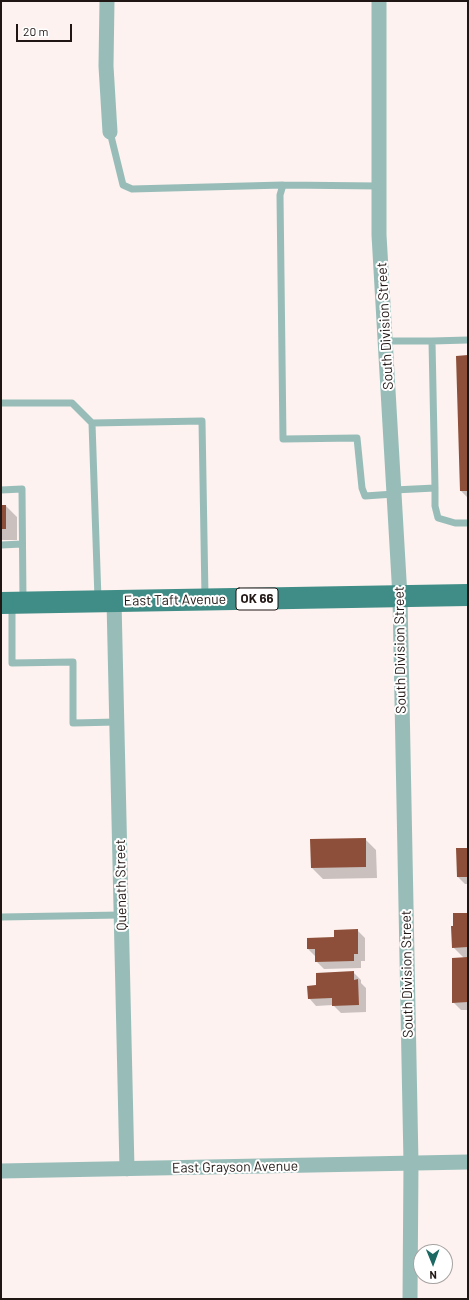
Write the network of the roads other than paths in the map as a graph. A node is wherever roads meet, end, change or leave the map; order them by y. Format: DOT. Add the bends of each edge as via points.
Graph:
graph roads {
  1 [pos="107,1"];
  2 [pos="379,1"];
  3 [pos="110,132"];
  4 [pos="283,185"];
  5 [pos="379,186"];
  6 [pos="468,340"];
  7 [pos="385,341"];
  8 [pos="432,341"];
  9 [pos="1,403"];
  10 [pos="92,423"];
  11 [pos="435,488"];
  12 [pos="1,490"];
  13 [pos="394,492"];
  14 [pos="468,523"];
  15 [pos="22,544"];
  16 [pos="1,545"];
  17 [pos="468,595"];
  18 [pos="400,597"];
  19 [pos="205,600"];
  20 [pos="106,601"];
  21 [pos="12,603"];
  22 [pos="118,722"];
  23 [pos="121,915"];
  24 [pos="1,917"];
  25 [pos="468,1162"];
  26 [pos="411,1163"];
  27 [pos="127,1169"];
  28 [pos="1,1171"];
  29 [pos="410,1299"];
  1 -- 3 [label="street" via="106,66"];
  2 -- 5 [label="street, South Division Street"];
  3 -- 4 [label="lane" via="123,184 132,189"];
  4 -- 5 [label="lane"];
  4 -- 13 [label="lane" via="280,195 283,439 357,438 365,496"];
  5 -- 7 [label="street, South Division Street"];
  6 -- 8 [label="lane"];
  7 -- 8 [label="lane"];
  7 -- 13 [label="street, South Division Street"];
  8 -- 11 [label="lane"];
  9 -- 10 [label="lane" via="72,403"];
  10 -- 19 [label="lane" via="202,421"];
  10 -- 20 [label="lane"];
  11 -- 13 [label="lane"];
  11 -- 14 [label="lane" via="438,518 455,523"];
  12 -- 15 [label="lane" via="22,489"];
  13 -- 18 [label="street, South Division Street"];
  15 -- 16 [label="lane"];
  15 -- 21 [label="lane"];
  17 -- 18 [label="main road, East Taft Avenue / OK 66"];
  18 -- 19 [label="main road, East Taft Avenue / OK 66"];
  18 -- 26 [label="street, South Division Street"];
  19 -- 20 [label="main road, East Taft Avenue / OK 66"];
  20 -- 21 [label="main road, East Taft Avenue / OK 66"];
  20 -- 22 [label="street, Quenath Street"];
  21 -- 22 [label="lane" via="12,663 73,662 73,723"];
  22 -- 23 [label="street, Quenath Street"];
  23 -- 24 [label="lane"];
  23 -- 27 [label="street, Quenath Street"];
  25 -- 26 [label="street, East Grayson Avenue"];
  26 -- 27 [label="street, East Grayson Avenue"];
  26 -- 29 [label="street, South Division Street"];
  27 -- 28 [label="street, East Grayson Avenue"];
}
